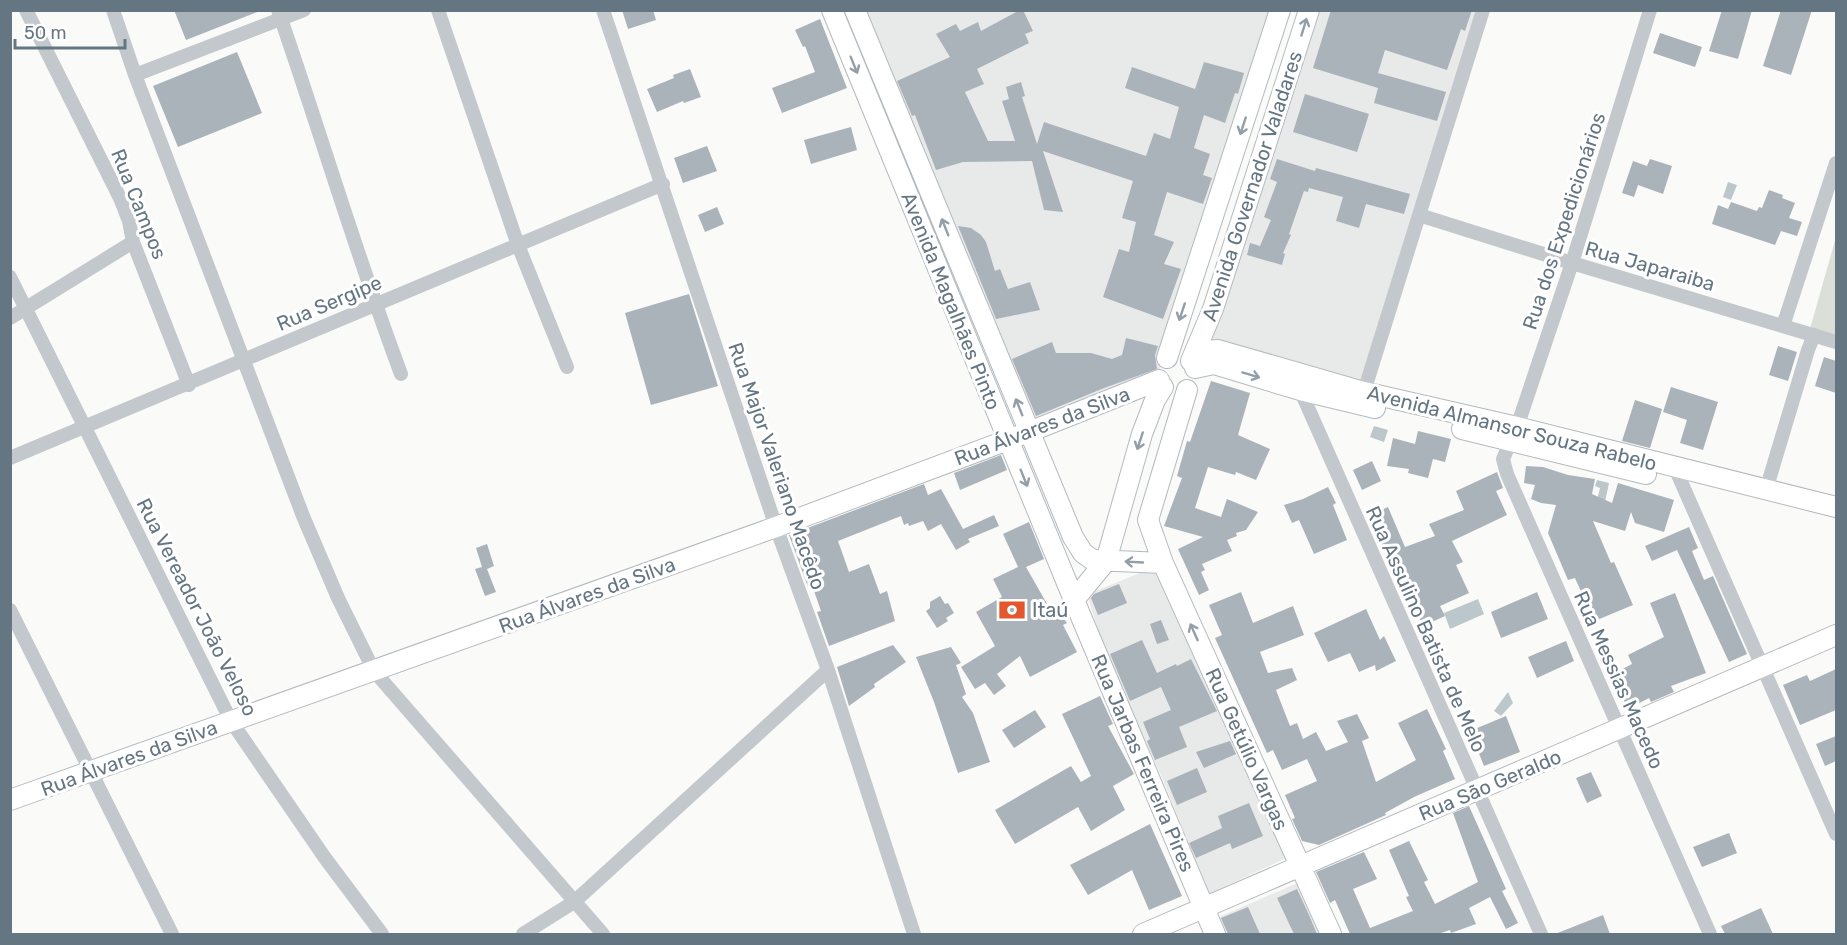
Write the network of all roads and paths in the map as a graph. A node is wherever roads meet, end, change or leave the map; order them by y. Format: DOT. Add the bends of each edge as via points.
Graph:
graph roads {
  1 [pos="26,10"];
  2 [pos="113,10"];
  3 [pos="304,10"];
  4 [pos="438,10"];
  5 [pos="603,10"];
  6 [pos="832,10"];
  7 [pos="855,10"];
  8 [pos="1280,10"];
  9 [pos="1309,10"];
  10 [pos="1483,10"];
  11 [pos="1650,10"];
  12 [pos="279,15"];
  13 [pos="135,75"];
  14 [pos="1254,94"];
  15 [pos="1280,102"];
  16 [pos="1836,164"];
  17 [pos="922,172"];
  18 [pos="902,181"];
  19 [pos="663,184"];
  20 [pos="1419,215"];
  21 [pos="133,242"];
  22 [pos="519,245"];
  23 [pos="1572,263"];
  24 [pos="10,277"];
  25 [pos="375,304"];
  26 [pos="26,308"];
  27 [pos="10,318"];
  28 [pos="1783,326"];
  29 [pos="1814,335"];
  30 [pos="1836,342"];
  31 [pos="1167,358"];
  32 [pos="243,362"];
  33 [pos="1192,364"];
  34 [pos="567,367"];
  35 [pos="1292,371"];
  36 [pos="401,374"];
  37 [pos="1161,383"];
  38 [pos="189,385"];
  39 [pos="1187,390"];
  40 [pos="1300,390"];
  41 [pos="1362,398"];
  42 [pos="85,427"];
  43 [pos="1029,432"];
  44 [pos="1513,434"];
  45 [pos="1008,440"];
  46 [pos="10,458"];
  47 [pos="1679,476"];
  48 [pos="1766,490"];
  49 [pos="1836,507"];
  50 [pos="1836,521"];
  51 [pos="776,528"];
  52 [pos="1106,561"];
  53 [pos="1163,563"];
  54 [pos="1072,595"];
  55 [pos="10,610"];
  56 [pos="1836,636"];
  57 [pos="1763,667"];
  58 [pos="828,670"];
  59 [pos="374,671"];
  60 [pos="231,721"];
  61 [pos="1619,729"];
  62 [pos="92,772"];
  63 [pos="1476,791"];
  64 [pos="10,800"];
  65 [pos="1836,834"];
  66 [pos="1300,866"];
  67 [pos="574,902"];
  68 [pos="1204,908"];
  69 [pos="172,934"];
  70 [pos="382,934"];
  71 [pos="523,934"];
  72 [pos="603,934"];
  73 [pos="914,934"];
  74 [pos="1143,934"];
  75 [pos="1215,934"];
  76 [pos="1331,934"];
  77 [pos="1541,934"];
  78 [pos="1710,934"];
  1 -- 21 [label="street, Rua Campos" via="120,198"];
  2 -- 13 [label="street"];
  3 -- 12 [label="street"];
  4 -- 22 [label="street"];
  5 -- 19 [label="street, Rua Major Valeriano Macêdo"];
  6 -- 18 [label="street, Avenida Magalhães Pinto, one-way"];
  7 -- 17 [label="street, Avenida Magalhães Pinto"];
  8 -- 14 [label="street, Avenida Governador Valadares"];
  15 -- 9 [label="street, Avenida Governador Valadares, one-way"];
  10 -- 20 [label="street"];
  11 -- 23 [label="street, Rua dos Expedicionários"];
  12 -- 13 [label="street"];
  12 -- 25 [label="street"];
  13 -- 32 [label="street"];
  14 -- 15 [label="street"];
  14 -- 31 [label="street, Avenida Governador Valadares, one-way"];
  15 -- 33 [label="street, Avenida Governador Valadares"];
  16 -- 28 [label="street"];
  17 -- 18 [label="street"];
  43 -- 17 [label="street, Avenida Magalhães Pinto, one-way"];
  18 -- 45 [label="street, Avenida Magalhães Pinto"];
  19 -- 22 [label="street, Rua Sergipe"];
  19 -- 51 [label="street, Rua Major Valeriano Macêdo"];
  20 -- 23 [label="street, Rua Japaraiba"];
  20 -- 41 [label="street"];
  21 -- 26 [label="street"];
  21 -- 38 [label="street, Rua Campos"];
  22 -- 25 [label="street, Rua Sergipe"];
  22 -- 34 [label="street"];
  23 -- 28 [label="street, Rua Japaraiba"];
  23 -- 44 [label="street, Rua dos Expedicionários"];
  24 -- 26 [label="street, Rua Vereador João Veloso"];
  25 -- 32 [label="street, Rua Sergipe"];
  25 -- 36 [label="street"];
  26 -- 27 [label="street"];
  26 -- 42 [label="street, Rua Vereador João Veloso"];
  28 -- 29 [label="street, Rua Japaraiba"];
  29 -- 30 [label="street, Rua Japaraiba"];
  29 -- 48 [label="street"];
  31 -- 33 [label="street" via="1183,356"];
  31 -- 37 [label="street" via="1158,372"];
  32 -- 38 [label="street, Rua Sergipe"];
  32 -- 59 [label="street" via="303,516"];
  33 -- 35 [label="street, Avenida Almansor Souza Rabelo" via="1207,351 1218,350"];
  33 -- 39 [label="street" via="1196,376"];
  33 -- 40 [label="street, Avenida Almansor Souza Rabelo, one-way" via="1214,364"];
  35 -- 40 [label="street, Rua Assulino Batista de Melo"];
  35 -- 41 [label="street, Avenida Almansor Souza Rabelo"];
  37 -- 39 [label="street" via="1171,392"];
  37 -- 43 [label="street, Rua Álvares da Silva"];
  37 -- 52 [label="street, one-way" via="1142,434"];
  38 -- 42 [label="street, Rua Sergipe"];
  39 -- 53 [label="street, Rua Getúlio Vargas" via="1148,520"];
  40 -- 41 [label="street, Avenida Almansor Souza Rabelo"];
  40 -- 63 [label="street, Rua Assulino Batista de Melo"];
  41 -- 44 [label="street, Avenida Almansor Souza Rabelo"];
  42 -- 46 [label="street, Rua Sergipe"];
  42 -- 60 [label="street, Rua Vereador João Veloso"];
  43 -- 45 [label="street, Rua Álvares da Silva"];
  43 -- 52 [label="street, Avenida Magalhães Pinto" via="1073,537 1083,553 1093,560"];
  44 -- 47 [label="street, Avenida Almansor Souza Rabelo"];
  44 -- 61 [label="street, Rua Messias Macedo" via="1503,459 1507,474"];
  45 -- 51 [label="street, Rua Álvares da Silva"];
  45 -- 54 [label="street, Avenida Magalhães Pinto, one-way"];
  47 -- 48 [label="street, Avenida Almansor Souza Rabelo"];
  47 -- 50 [label="street, Avenida Almansor Souza Rabelo"];
  47 -- 57 [label="street"];
  48 -- 49 [label="street, Avenida Almansor Souza Rabelo"];
  51 -- 58 [label="street, Rua Major Valeriano Macêdo"];
  51 -- 59 [label="street, Rua Álvares da Silva"];
  53 -- 52 [label="street, one-way"];
  52 -- 54 [label="street"];
  66 -- 53 [label="street, Rua Getúlio Vargas, one-way"];
  54 -- 68 [label="street, Rua Jarbas Ferreira Pires"];
  55 -- 62 [label="street"];
  56 -- 57 [label="street, Rua São Geraldo"];
  57 -- 61 [label="street, Rua São Geraldo"];
  57 -- 65 [label="street"];
  58 -- 67 [label="street"];
  58 -- 73 [label="street, Rua Major Valeriano Macêdo"];
  59 -- 60 [label="street, Rua Álvares da Silva"];
  59 -- 67 [label="street"];
  60 -- 62 [label="street, Rua Álvares da Silva"];
  60 -- 70 [label="street, Rua Vereador João Veloso"];
  61 -- 63 [label="street, Rua São Geraldo"];
  61 -- 78 [label="street, Rua Messias Macedo"];
  62 -- 64 [label="street, Rua Álvares da Silva"];
  62 -- 69 [label="street"];
  63 -- 66 [label="street, Rua São Geraldo"];
  63 -- 77 [label="street, Rua Assulino Batista de Melo"];
  66 -- 68 [label="street, Rua São Geraldo"];
  66 -- 76 [label="street, Rua Getúlio Vargas"];
  67 -- 71 [label="street"];
  67 -- 72 [label="street"];
  68 -- 74 [label="street, Rua São Geraldo"];
  68 -- 75 [label="street, Rua Jarbas Ferreira Pires"];
}
